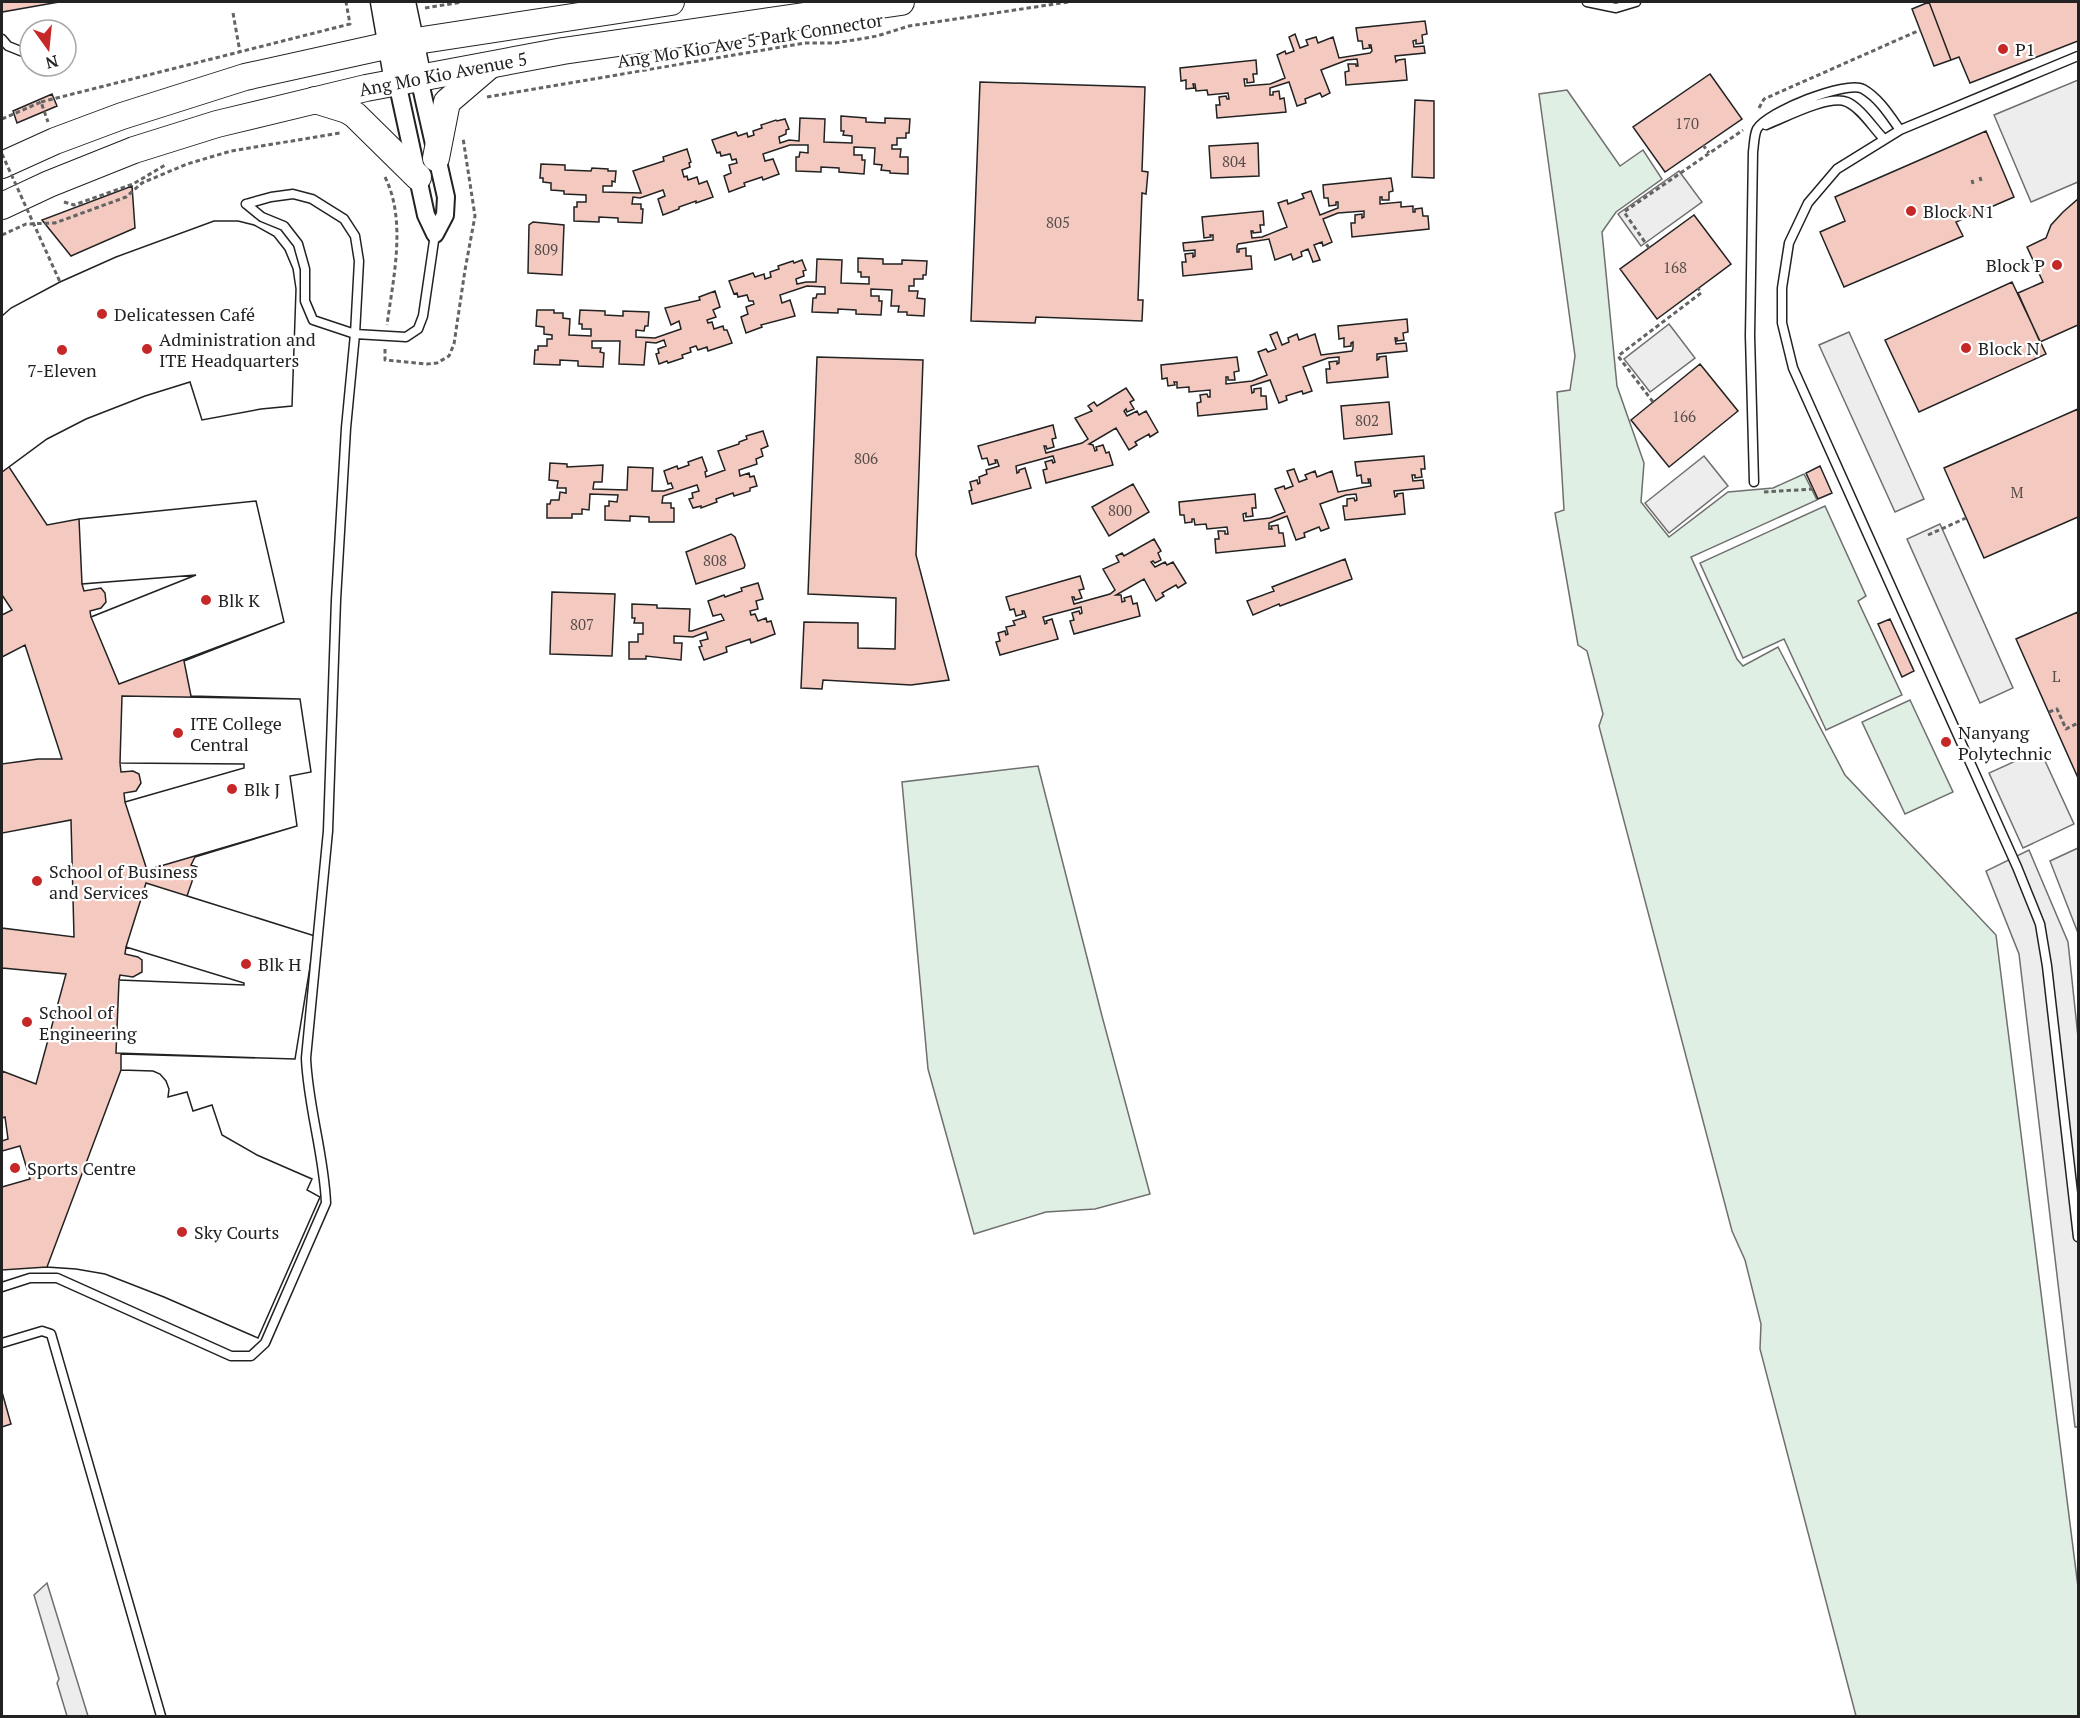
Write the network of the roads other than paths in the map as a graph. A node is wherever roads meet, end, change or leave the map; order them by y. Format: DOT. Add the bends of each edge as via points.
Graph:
graph roads {
  1 [pos="383,2"];
  2 [pos="671,2"];
  3 [pos="901,2"];
  4 [pos="1587,2"];
  5 [pos="1636,2"];
  6 [pos="414,5"];
  7 [pos="2,39"];
  8 [pos="401,43"];
  9 [pos="18,50"];
  10 [pos="2079,56"];
  11 [pos="489,66"];
  12 [pos="408,80"];
  13 [pos="315,100"];
  14 [pos="1753,127"];
  15 [pos="1900,130"];
  16 [pos="1884,139"];
  17 [pos="436,158"];
  18 [pos="2,165"];
  19 [pos="418,177"];
  20 [pos="2,206"];
  21 [pos="435,234"];
  22 [pos="355,334"];
  23 [pos="1754,482"];
  24 [pos="2078,1218"];
  25 [pos="2079,1237"];
  26 [pos="2,1287"];
  27 [pos="2,1343"];
  28 [pos="161,1716"];
  1 -- 8 [label="main road"];
  2 -- 8 [label="main road, Ang Mo Kio Avenue 5"];
  3 -- 11 [label="main road, Ang Mo Kio Avenue 5" via="562,51"];
  4 -- 5 [label="lane" via="1616,8"];
  6 -- 8 [label="main road"];
  7 -- 9 [label="lane"];
  8 -- 12 [label="main road"];
  8 -- 18 [label="main road, Ang Mo Kio Avenue 5" via="242,65"];
  10 -- 15 [label="lane"];
  11 -- 12 [label="main road, Ang Mo Kio Avenue 5"];
  11 -- 17 [label="main road" via="447,102"];
  12 -- 13 [label="main road, Ang Mo Kio Avenue 5"];
  12 -- 17 [label="street"];
  12 -- 19 [label="street"];
  13 -- 19 [label="main road" via="355,115"];
  13 -- 20 [label="main road, Ang Mo Kio Avenue 5" via="134,150"];
  14 -- 15 [label="lane" via="1779,111 1847,87 1862,88 1877,100"];
  14 -- 16 [label="lane" via="1833,100 1847,101"];
  14 -- 23 [label="lane" via="1750,336"];
  15 -- 16 [label="lane"];
  16 -- 24 [label="lane" via="1837,169 1808,203 1789,243 1782,288 1782,323 1794,368 2040,924"];
  17 -- 21 [label="street" via="446,197 445,215"];
  19 -- 21 [label="street" via="426,215"];
  21 -- 22 [label="lane" via="418,329 406,337"];
  22 -- 22 [label="lane" via="314,320 305,301 305,269 298,244 284,226 262,217 246,204 293,194 312,199 344,219 355,236 359,261"];
  22 -- 26 [label="lane" via="345,428 328,831 306,1058 326,1203 265,1343 251,1356 231,1356 57,1278 30,1278"];
  24 -- 25 [label="lane"];
  27 -- 28 [label="lane" via="42,1331 51,1334"];
}
